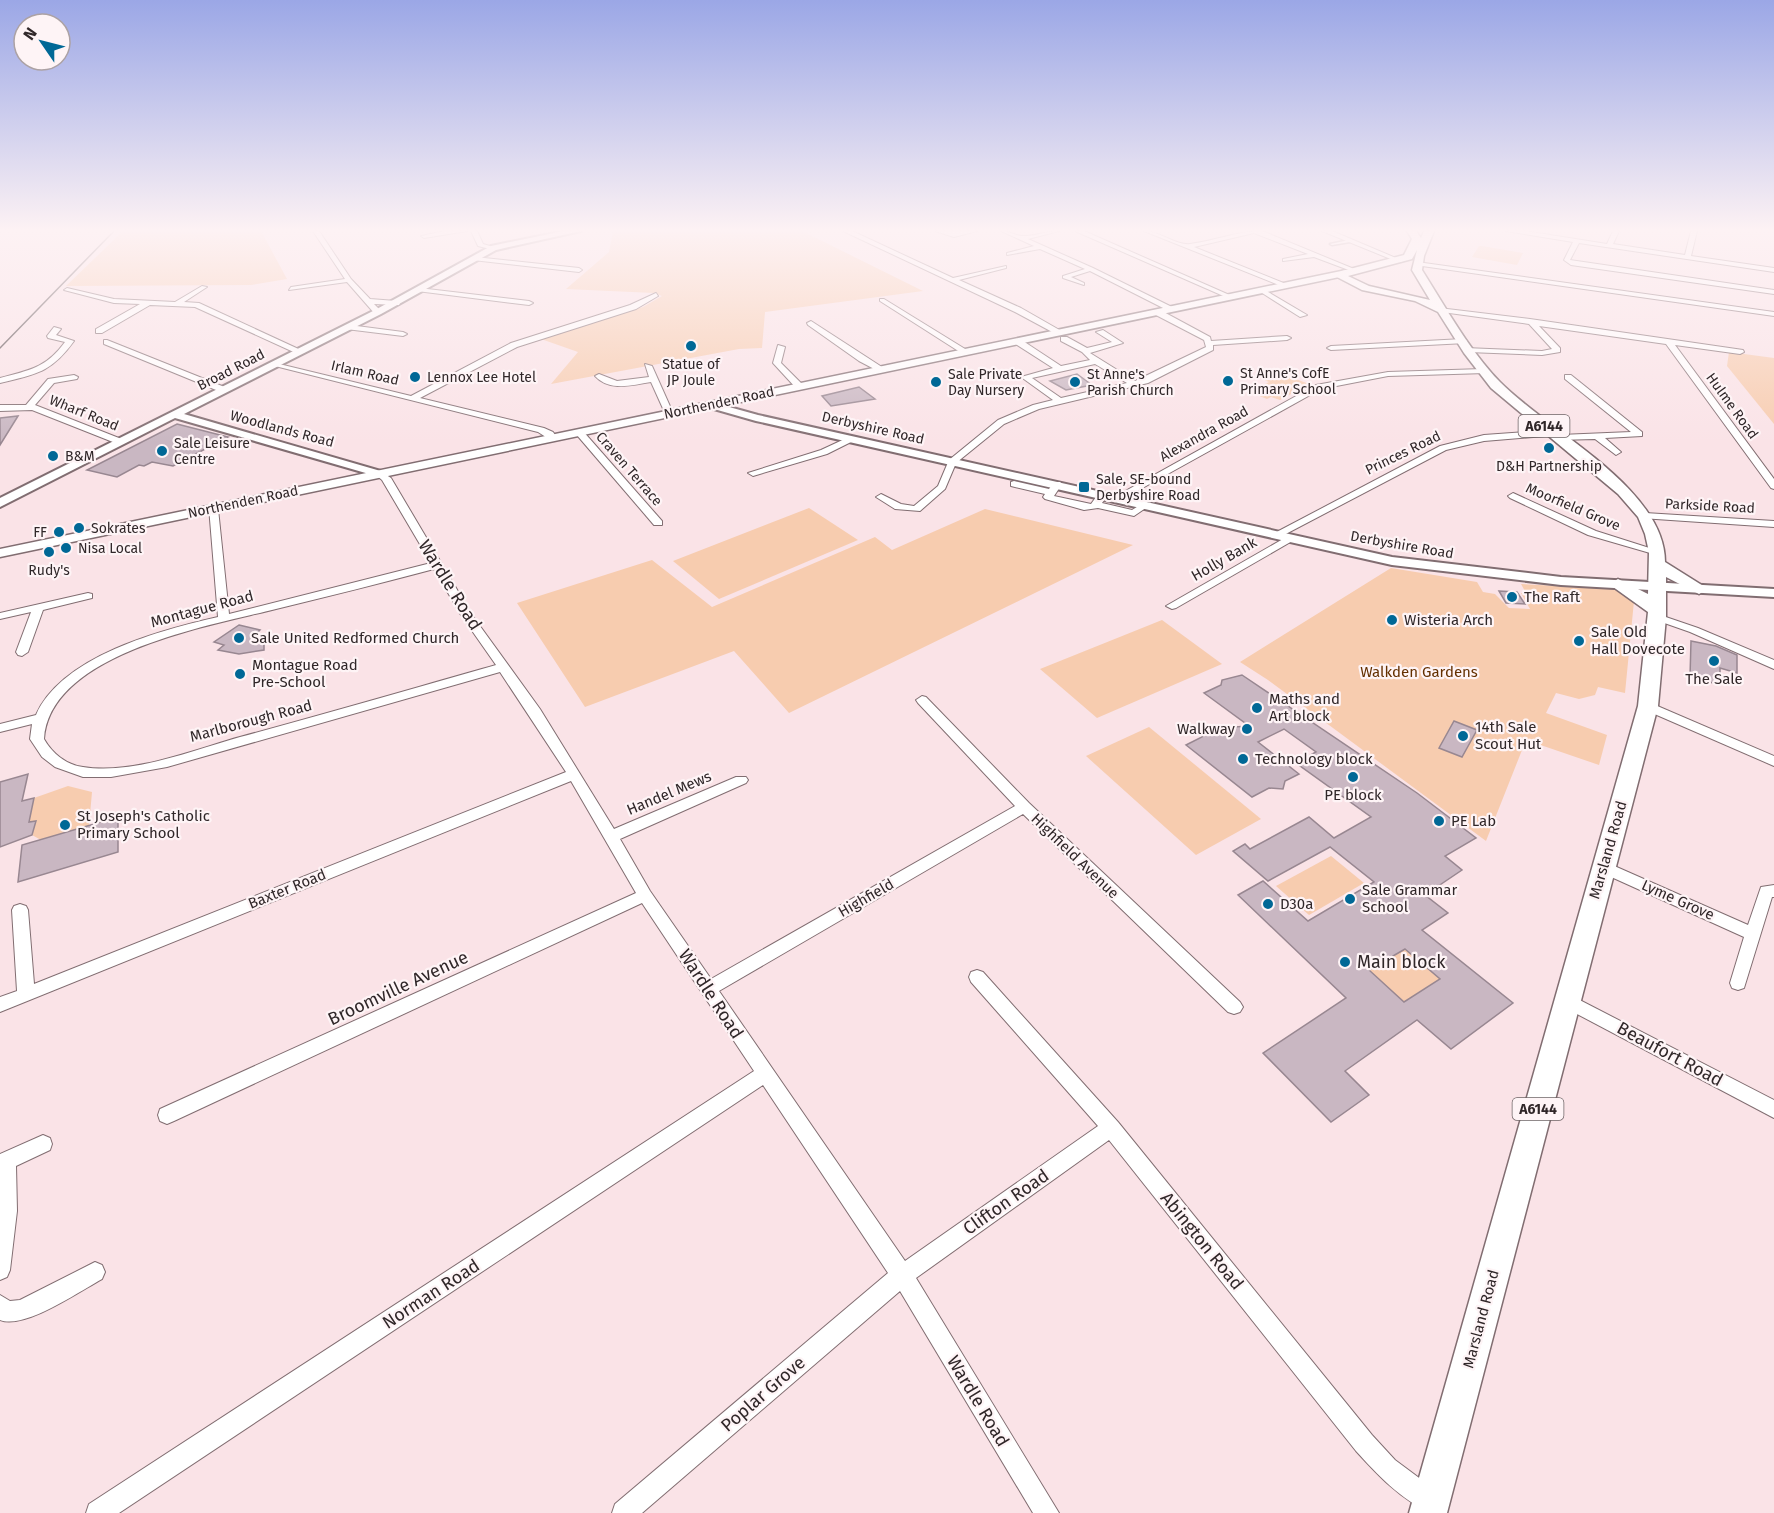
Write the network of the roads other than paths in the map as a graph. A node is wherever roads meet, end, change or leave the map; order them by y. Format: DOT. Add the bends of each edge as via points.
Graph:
graph roads {
  1 [pos="366,301"];
  2 [pos="127,302"];
  3 [pos="180,302"];
  4 [pos="375,302"];
  5 [pos="517,302"];
  6 [pos="643,302"];
  7 [pos="885,302"];
  8 [pos="994,302"];
  9 [pos="1157,302"];
  10 [pos="1208,302"];
  11 [pos="1280,302"];
  12 [pos="1429,302"];
  13 [pos="1438,302"];
  14 [pos="1686,302"];
  15 [pos="148,303"];
  16 [pos="396,303"];
  17 [pos="529,303"];
  18 [pos="176,304"];
  19 [pos="1172,309"];
  20 [pos="1443,310"];
  21 [pos="378,312"];
  22 [pos="1156,312"];
  23 [pos="1774,314"];
  24 [pos="1303,315"];
  25 [pos="1530,321"];
  26 [pos="811,322"];
  27 [pos="349,327"];
  28 [pos="57,329"];
  29 [pos="99,331"];
  30 [pos="1100,332"];
  31 [pos="403,334"];
  32 [pos="1062,336"];
  33 [pos="1287,338"];
  34 [pos="1017,341"];
  35 [pos="1668,341"];
  36 [pos="107,342"];
  37 [pos="1210,343"];
  38 [pos="1466,346"];
  39 [pos="781,347"];
  40 [pos="1332,348"];
  41 [pos="1086,351"];
  42 [pos="300,352"];
  43 [pos="966,352"];
  44 [pos="1740,352"];
  45 [pos="1096,361"];
  46 [pos="274,365"];
  47 [pos="648,366"];
  48 [pos="881,369"];
  49 [pos="1060,369"];
  50 [pos="1483,371"];
  51 [pos="599,376"];
  52 [pos="74,377"];
  53 [pos="1568,377"];
  54 [pos="652,379"];
  55 [pos="0,381"];
  56 [pos="1135,384"];
  57 [pos="798,386"];
  58 [pos="224,390"];
  59 [pos="413,398"];
  60 [pos="1061,402"];
  61 [pos="711,405"];
  62 [pos="29,406"];
  63 [pos="0,408"];
  64 [pos="669,413"];
  65 [pos="176,415"];
  66 [pos="579,432"];
  67 [pos="1557,436"];
  68 [pos="1598,437"];
  69 [pos="552,438"];
  70 [pos="852,439"];
  71 [pos="122,442"];
  72 [pos="1616,452"];
  73 [pos="952,462"];
  74 [pos="753,473"];
  75 [pos="380,474"];
  76 [pos="1774,486"];
  77 [pos="1513,496"];
  78 [pos="881,497"];
  79 [pos="1116,499"];
  80 [pos="1099,500"];
  81 [pos="0,503"];
  82 [pos="1145,505"];
  83 [pos="213,509"];
  84 [pos="1645,516"];
  85 [pos="658,523"];
  86 [pos="1774,524"];
  87 [pos="1276,535"];
  88 [pos="1290,538"];
  89 [pos="0,553"];
  90 [pos="1656,557"];
  91 [pos="437,565"];
  92 [pos="1618,584"];
  93 [pos="1657,586"];
  94 [pos="1699,589"];
  95 [pos="1774,593"];
  96 [pos="88,596"];
  97 [pos="1172,606"];
  98 [pos="38,608"];
  99 [pos="1657,614"];
  100 [pos="0,616"];
  101 [pos="224,618"];
  102 [pos="22,652"];
  103 [pos="1774,665"];
  104 [pos="503,667"];
  105 [pos="922,700"];
  106 [pos="1648,706"];
  107 [pos="39,718"];
  108 [pos="0,728"];
  109 [pos="1774,761"];
  110 [pos="574,774"];
  111 [pos="741,780"];
  112 [pos="1024,807"];
  113 [pos="610,837"];
  114 [pos="1603,867"];
  115 [pos="1774,891"];
  116 [pos="645,895"];
  117 [pos="20,910"];
  118 [pos="1752,934"];
  119 [pos="977,977"];
  120 [pos="1738,983"];
  121 [pos="708,989"];
  122 [pos="26,994"];
  123 [pos="1566,1000"];
  124 [pos="0,1005"];
  125 [pos="1234,1006"];
  126 [pos="764,1075"];
  127 [pos="1774,1109"];
  128 [pos="167,1115"];
  129 [pos="1111,1128"];
  130 [pos="44,1144"];
  131 [pos="3,1162"];
  132 [pos="0,1270"];
  133 [pos="95,1272"];
  134 [pos="902,1275"];
  135 [pos="0,1306"];
  136 [pos="1430,1507"];
  137 [pos="98,1513"];
  138 [pos="624,1513"];
  139 [pos="1047,1513"];
  1 -- 21 [label="street"];
  2 -- 15 [label="street"];
  3 -- 18 [label="street"];
  4 -- 16 [label="street"];
  5 -- 17 [label="street"];
  6 -- 59 [label="street" via="514,345"];
  7 -- 43 [label="street"];
  8 -- 32 [label="street"];
  9 -- 19 [label="street"];
  10 -- 19 [label="main road, Northenden Road"];
  11 -- 24 [label="street"];
  12 -- 20 [label="main road"];
  13 -- 20 [label="main road, Marsland Road / A6144"];
  14 -- 23 [label="street"];
  15 -- 18 [label="street"];
  15 -- 29 [label="street"];
  16 -- 21 [label="street, Broad Road"];
  18 -- 42 [label="street" via="203,307"];
  19 -- 22 [label="main road, Northenden Road"];
  20 -- 25 [label="street"];
  20 -- 38 [label="main road, Marsland Road / A6144"];
  21 -- 27 [label="street, Broad Road"];
  22 -- 32 [label="main road, Northenden Road"];
  22 -- 37 [label="street"];
  25 -- 35 [label="street"];
  25 -- 38 [label="street" via="1557,350 1542,353"];
  26 -- 48 [label="street"];
  27 -- 31 [label="street"];
  27 -- 42 [label="street, Broad Road"];
  28 -- 55 [label="street" via="51,336 70,341 52,364 42,371"];
  30 -- 41 [label="street" via="1119,343"];
  32 -- 34 [label="main road, Northenden Road"];
  32 -- 41 [label="street"];
  33 -- 37 [label="street"];
  34 -- 43 [label="main road, Northenden Road"];
  34 -- 49 [label="street"];
  35 -- 44 [label="street"];
  35 -- 76 [label="street, Hulme Road"];
  36 -- 58 [label="street"];
  37 -- 56 [label="street" via="1206,352"];
  38 -- 40 [label="street"];
  38 -- 50 [label="main road, Marsland Road / A6144"];
  39 -- 57 [label="street" via="777,363"];
  41 -- 45 [label="street"];
  42 -- 46 [label="street, Broad Road"];
  43 -- 48 [label="main road, Northenden Road"];
  45 -- 49 [label="street"];
  45 -- 56 [label="street"];
  46 -- 58 [label="street, Broad Road"];
  46 -- 59 [label="street, Irlam Road"];
  47 -- 54 [label="street"];
  48 -- 57 [label="main road, Northenden Road"];
  49 -- 60 [label="street" via="1025,377"];
  50 -- 67 [label="main road, Marsland Road / A6144"];
  50 -- 79 [label="street, Alexandra Road" via="1388,374 1319,387"];
  51 -- 54 [label="street" via="614,384"];
  52 -- 62 [label="street" via="51,381"];
  53 -- 68 [label="street, Princes Road" via="1640,434"];
  54 -- 64 [label="street"];
  56 -- 60 [label="street"];
  57 -- 61 [label="main road, Northenden Road"];
  58 -- 65 [label="street, Broad Road"];
  59 -- 69 [label="street, Irlam Road" via="541,430"];
  60 -- 73 [label="street" via="1023,411 1001,422"];
  61 -- 64 [label="main road, Northenden Road"];
  61 -- 70 [label="street, Derbyshire Road"];
  62 -- 63 [label="street, Wharf Road"];
  62 -- 71 [label="street, Wharf Road"];
  64 -- 66 [label="main road, Northenden Road"];
  65 -- 71 [label="street, Broad Road"];
  65 -- 75 [label="street, Woodlands Road"];
  66 -- 69 [label="main road, Northenden Road"];
  66 -- 85 [label="street, Craven Terrace"];
  67 -- 68 [label="street, Princes Road"];
  67 -- 84 [label="main road, Marsland Road / A6144" via="1623,491"];
  67 -- 87 [label="street, Princes Road" via="1497,435 1443,448"];
  68 -- 72 [label="street"];
  69 -- 75 [label="main road, Northenden Road"];
  70 -- 73 [label="street, Derbyshire Road"];
  70 -- 74 [label="street" via="824,452"];
  71 -- 81 [label="street, Broad Road"];
  73 -- 78 [label="street" via="942,487 916,508 899,507"];
  73 -- 80 [label="street, Derbyshire Road"];
  75 -- 83 [label="main road, Northenden Road"];
  75 -- 91 [label="street, Wardle Road"];
  77 -- 90 [label="street, Moorfield Grove"];
  79 -- 80 [label="street, Derbyshire Road"];
  79 -- 82 [label="street, Derbyshire Road"];
  80 -- 82 [label="street, Derbyshire Road" via="1134,513"];
  82 -- 87 [label="street, Derbyshire Road"];
  83 -- 89 [label="main road, Northenden Road"];
  83 -- 101 [label="street"];
  84 -- 86 [label="street, Parkside Road"];
  84 -- 90 [label="main road, Marsland Road / A6144" via="1653,534"];
  87 -- 88 [label="street, Derbyshire Road"];
  88 -- 92 [label="street, Derbyshire Road" via="1434,568"];
  88 -- 97 [label="street, Holly Bank"];
  90 -- 93 [label="main road, Marsland Road / A6144"];
  90 -- 94 [label="main road" via="1681,580"];
  91 -- 101 [label="street, Montague Road"];
  91 -- 104 [label="street, Wardle Road"];
  92 -- 93 [label="street, Derbyshire Road"];
  92 -- 99 [label="main road"];
  93 -- 94 [label="street, Derbyshire Road"];
  93 -- 99 [label="main road, Marsland Road / A6144"];
  94 -- 95 [label="street, Derbyshire Road"];
  96 -- 98 [label="street"];
  98 -- 100 [label="street"];
  98 -- 102 [label="street"];
  99 -- 103 [label="street"];
  99 -- 106 [label="main road, Marsland Road / A6144"];
  101 -- 107 [label="street, Montague Road" via="145,641 105,658 76,676"];
  104 -- 107 [label="street, Marlborough Road" via="125,771 91,772 62,766 51,759 37,739"];
  104 -- 110 [label="street, Wardle Road"];
  105 -- 112 [label="street, Highfield Avenue"];
  106 -- 109 [label="street"];
  106 -- 114 [label="main road, Marsland Road / A6144"];
  107 -- 108 [label="street"];
  110 -- 113 [label="street, Wardle Road"];
  110 -- 122 [label="street, Baxter Road"];
  111 -- 113 [label="street, Handel Mews"];
  112 -- 121 [label="street, Highfield"];
  112 -- 125 [label="street, Highfield Avenue"];
  113 -- 116 [label="street, Wardle Road"];
  114 -- 118 [label="street, Lyme Grove"];
  114 -- 123 [label="main road, Marsland Road / A6144"];
  115 -- 118 [label="street" via="1766,891"];
  116 -- 121 [label="street, Wardle Road"];
  116 -- 128 [label="street, Broomville Avenue"];
  117 -- 122 [label="street"];
  118 -- 120 [label="street"];
  119 -- 129 [label="street, Abington Road"];
  121 -- 126 [label="street, Wardle Road"];
  122 -- 124 [label="street, Baxter Road"];
  123 -- 127 [label="street, Beaufort Road"];
  123 -- 136 [label="main road, Marsland Road / A6144"];
  126 -- 134 [label="street, Wardle Road"];
  126 -- 137 [label="street, Norman Road"];
  129 -- 134 [label="street, Clifton Road"];
  129 -- 136 [label="street, Abington Road" via="1364,1443"];
  130 -- 131 [label="street"];
  131 -- 132 [label="street" via="7,1211"];
  133 -- 135 [label="street" via="22,1310 7,1312"];
  134 -- 138 [label="street, Poplar Grove"];
  134 -- 139 [label="street, Wardle Road"];
}
